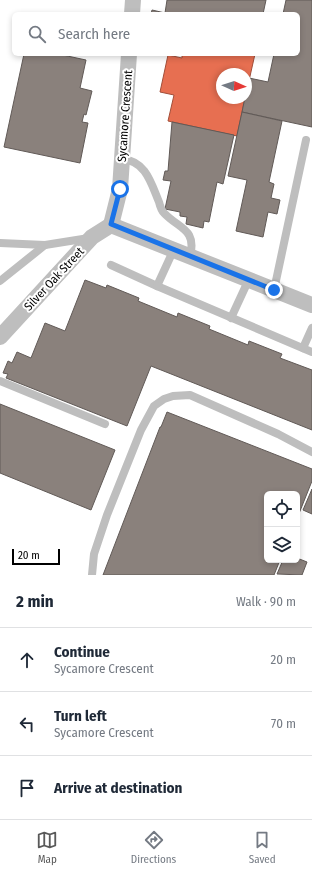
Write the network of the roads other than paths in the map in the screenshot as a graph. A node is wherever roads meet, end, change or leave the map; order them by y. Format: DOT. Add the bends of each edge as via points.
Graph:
graph roads {
  1 [pos="132,0"];
  2 [pos="132,12"];
  3 [pos="129,56"];
  4 [pos="306,140"];
  5 [pos="122,159"];
  6 [pos="111,224"];
  7 [pos="92,237"];
  8 [pos="0,243"];
  9 [pos="45,245"];
  10 [pos="174,249"];
  11 [pos="190,256"];
  12 [pos="111,265"];
  13 [pos="248,279"];
  14 [pos="0,281"];
  15 [pos="157,286"];
  16 [pos="274,290"];
  17 [pos="312,305"];
  18 [pos="231,318"];
  19 [pos="312,328"];
  20 [pos="0,337"];
  21 [pos="303,348"];
  22 [pos="312,352"];
  23 [pos="0,381"];
  24 [pos="105,424"];
  25 [pos="312,452"];
  26 [pos="92,575"];
  1 -- 2 [label="street"];
  3 -- 5 [label="street, Sycamore Crescent"];
  4 -- 16 [label="lane"];
  5 -- 6 [label="street, Sycamore Crescent" via="120,189"];
  5 -- 11 [label="lane" via="134,161 143,168 163,213 189,234 193,244"];
  6 -- 7 [label="street, Silver Oak Street"];
  6 -- 10 [label="street"];
  7 -- 9 [label="lane"];
  7 -- 20 [label="street, Silver Oak Street"];
  8 -- 9 [label="lane"];
  9 -- 14 [label="lane"];
  10 -- 11 [label="street"];
  10 -- 15 [label="lane"];
  11 -- 13 [label="street"];
  12 -- 15 [label="lane"];
  13 -- 16 [label="street"];
  13 -- 18 [label="lane"];
  15 -- 18 [label="lane"];
  16 -- 17 [label="street"];
  18 -- 21 [label="lane"];
  19 -- 21 [label="lane"];
  21 -- 22 [label="lane"];
  23 -- 24 [label="lane"];
  25 -- 26 [label="lane" via="190,395 164,399 154,406 142,430 107,515 94,554"];
}
